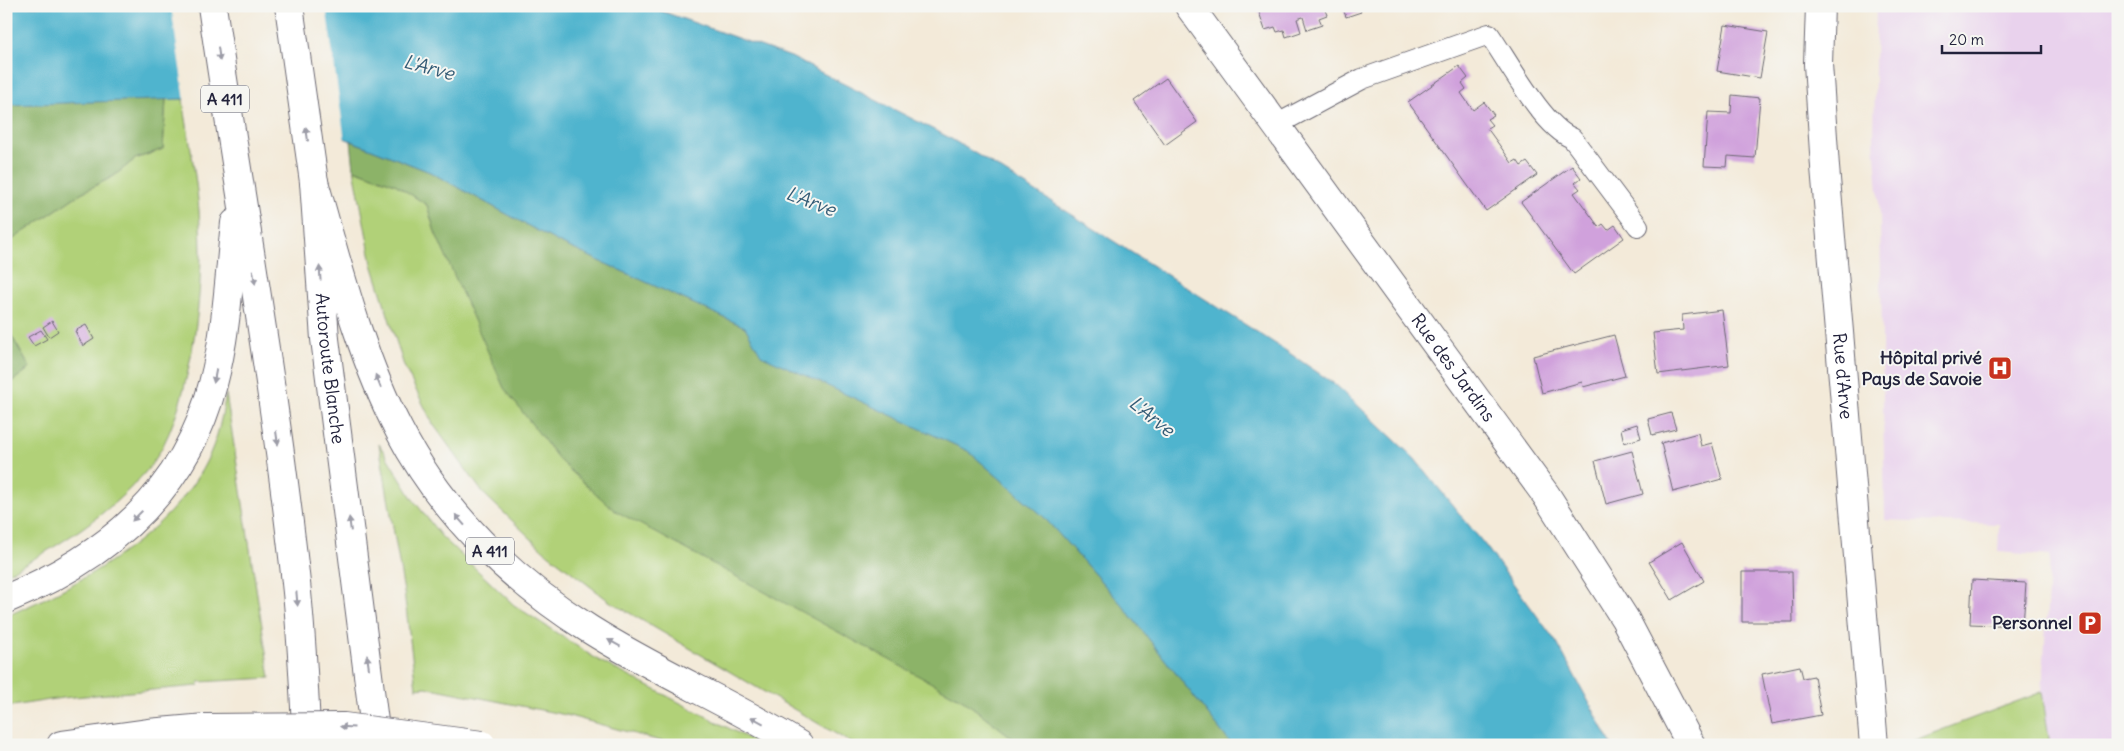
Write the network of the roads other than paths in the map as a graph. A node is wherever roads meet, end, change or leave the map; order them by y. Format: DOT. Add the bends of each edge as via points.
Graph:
graph roads {
  1 [pos="212,6"];
  2 [pos="289,6"];
  3 [pos="1189,6"];
  4 [pos="1820,6"];
  5 [pos="1276,125"];
  6 [pos="239,205"];
  7 [pos="1638,226"];
  8 [pos="322,228"];
  9 [pos="6,599"];
  10 [pos="61,745"];
  11 [pos="307,745"];
  12 [pos="377,745"];
  13 [pos="482,745"];
  14 [pos="799,745"];
  15 [pos="1691,745"];
  16 [pos="1874,745"];
  1 -- 6 [label="main road, A 411, one-way"];
  8 -- 2 [label="main road, one-way"];
  3 -- 5 [label="main road, Rue des Jardins"];
  4 -- 16 [label="main road, Rue d'Arve" via="1818,64 1825,167"];
  5 -- 7 [label="lane" via="1362,79 1489,34 1547,118 1572,138"];
  5 -- 15 [label="main road, Rue des Jardins" via="1577,541 1625,618"];
  6 -- 9 [label="main road, one-way" via="213,383 199,426 176,469 145,508 97,552 40,585"];
  6 -- 11 [label="main road, A 411, one-way" via="263,332 296,582"];
  12 -- 8 [label="main road, Autoroute Blanche, one-way" via="325,339"];
  14 -- 8 [label="main road, A 411, one-way" via="571,617 527,584 463,523 431,483 399,429"];
  13 -- 10 [label="main road, one-way, bridge" via="344,727 206,728"];
}
